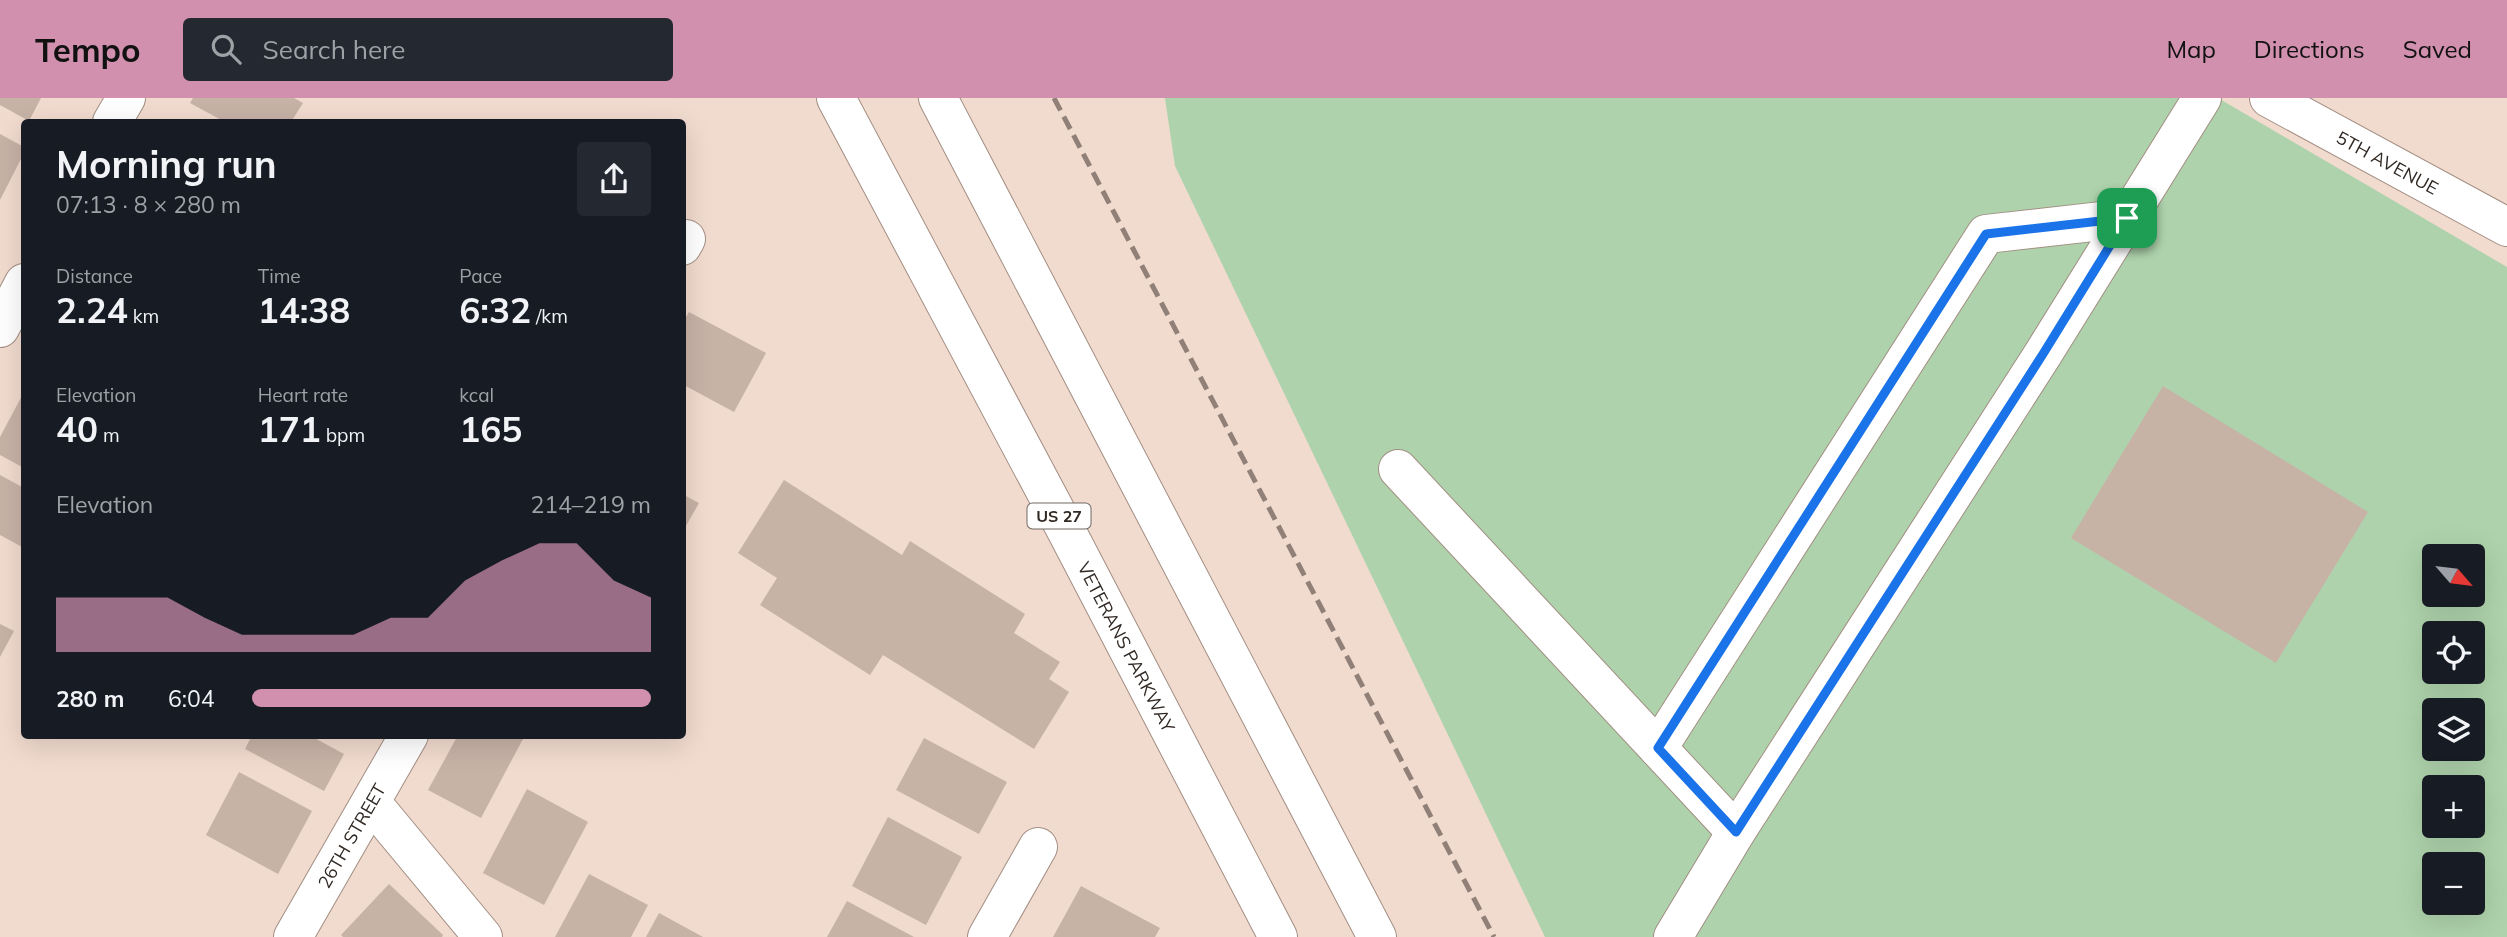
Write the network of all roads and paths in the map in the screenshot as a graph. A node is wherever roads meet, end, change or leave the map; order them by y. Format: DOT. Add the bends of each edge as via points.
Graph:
graph roads {
  1 [pos="125,98"];
  2 [pos="836,98"];
  3 [pos="938,98"];
  4 [pos="2202,98"];
  5 [pos="2269,98"];
  6 [pos="114,119"];
  7 [pos="2127,218"];
  8 [pos="2507,226"];
  9 [pos="21,290"];
  10 [pos="0,328"];
  11 [pos="1398,469"];
  12 [pos="407,739"];
  13 [pos="1658,748"];
  14 [pos="371,802"];
  15 [pos="1736,832"];
  16 [pos="1038,847"];
  17 [pos="293,937"];
  18 [pos="483,937"];
  19 [pos="987,937"];
  20 [pos="1278,937"];
  21 [pos="1377,937"];
  22 [pos="1672,937"];
  1 -- 6 [label="street"];
  2 -- 20 [label="street, VETERANS PARKWAY / US 27"];
  3 -- 21 [label="street"];
  4 -- 7 [label="street"];
  5 -- 8 [label="street, 5TH AVENUE"];
  7 -- 13 [label="street" via="1986,234"];
  7 -- 15 [label="street"];
  9 -- 10 [label="street"];
  11 -- 13 [label="street"];
  12 -- 14 [label="street, 26TH STREET"];
  13 -- 15 [label="street"];
  14 -- 17 [label="street, 26TH STREET"];
  14 -- 18 [label="street"];
  15 -- 22 [label="street"];
  16 -- 19 [label="street"];
}
